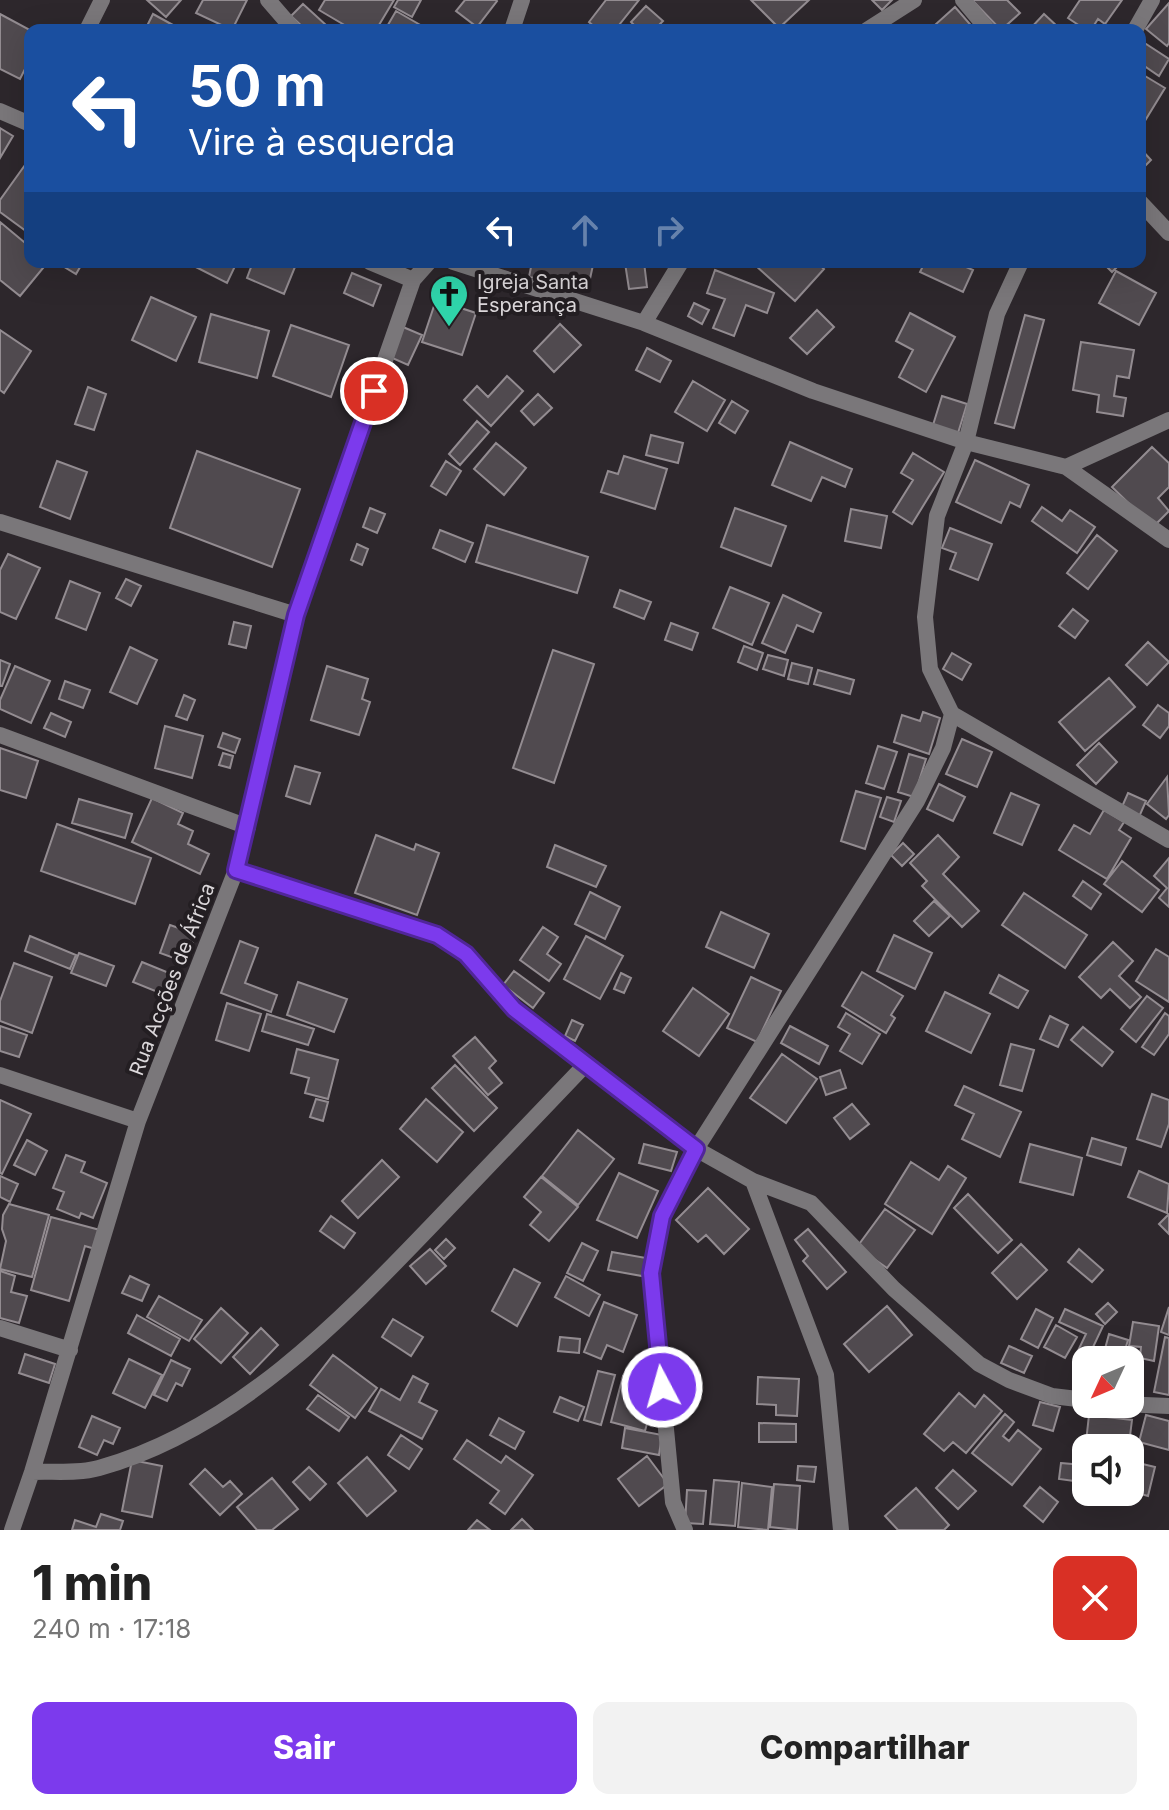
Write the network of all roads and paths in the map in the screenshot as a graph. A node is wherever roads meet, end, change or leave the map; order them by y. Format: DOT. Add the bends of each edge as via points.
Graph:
graph roads {
  1 [pos="102,0"];
  2 [pos="268,0"];
  3 [pos="522,0"];
  4 [pos="914,0"];
  5 [pos="963,0"];
  6 [pos="1152,0"];
  7 [pos="90,24"];
  8 [pos="289,24"];
  9 [pos="514,24"];
  10 [pos="876,24"];
  11 [pos="983,24"];
  12 [pos="1138,24"];
  13 [pos="0,111"];
  14 [pos="24,121"];
  15 [pos="1146,208"];
  16 [pos="1169,233"];
  17 [pos="384,268"];
  18 [pos="424,268"];
  19 [pos="472,268"];
  20 [pos="677,268"];
  21 [pos="1018,268"];
  22 [pos="413,280"];
  23 [pos="644,323"];
  24 [pos="1169,420"];
  25 [pos="966,442"];
  26 [pos="1066,467"];
  27 [pos="0,522"];
  28 [pos="1169,540"];
  29 [pos="296,615"];
  30 [pos="952,714"];
  31 [pos="0,735"];
  32 [pos="248,827"];
  33 [pos="1169,840"];
  34 [pos="236,870"];
  35 [pos="586,1064"];
  36 [pos="0,1075"];
  37 [pos="138,1121"];
  38 [pos="696,1149"];
  39 [pos="753,1181"];
  40 [pos="0,1328"];
  41 [pos="70,1350"];
  42 [pos="1072,1398"];
  43 [pos="1144,1405"];
  44 [pos="1169,1406"];
  45 [pos="32,1472"];
  46 [pos="12,1530"];
  47 [pos="685,1530"];
  48 [pos="841,1530"];
  1 -- 7 [label="street"];
  2 -- 8 [label="street"];
  3 -- 9 [label="street"];
  4 -- 10 [label="street"];
  5 -- 11 [label="street"];
  6 -- 12 [label="street"];
  13 -- 14 [label="street"];
  15 -- 16 [label="street"];
  17 -- 22 [label="street"];
  18 -- 22 [label="street, Rua Acções de África"];
  19 -- 23 [label="street"];
  20 -- 23 [label="street"];
  21 -- 25 [label="street" via="997,314"];
  22 -- 29 [label="street, Rua Acções de África"];
  23 -- 25 [label="street" via="813,391"];
  24 -- 26 [label="street"];
  25 -- 26 [label="street"];
  25 -- 30 [label="street" via="937,516 925,617 930,669"];
  26 -- 28 [label="street"];
  27 -- 29 [label="street"];
  29 -- 32 [label="street, Rua Acções de África"];
  30 -- 33 [label="street"];
  30 -- 38 [label="street" via="943,748 917,801"];
  31 -- 32 [label="street"];
  32 -- 34 [label="street, Rua Acções de África"];
  34 -- 35 [label="street" via="437,935 466,954 514,1009"];
  34 -- 37 [label="street, Rua Acções de África"];
  35 -- 38 [label="street"];
  35 -- 45 [label="street" via="370,1289 272,1378 142,1455 95,1470"];
  36 -- 37 [label="street"];
  37 -- 41 [label="street, Rua Acções de África"];
  38 -- 39 [label="street"];
  38 -- 47 [label="street" via="662,1216 651,1273 673,1502"];
  39 -- 42 [label="street" via="811,1203 894,1289 979,1364 1052,1396"];
  39 -- 48 [label="street" via="826,1375"];
  40 -- 41 [label="street"];
  41 -- 45 [label="street, Rua Acções de África"];
  43 -- 44 [label="street"];
  45 -- 46 [label="street, Rua Acções de África"];
}
